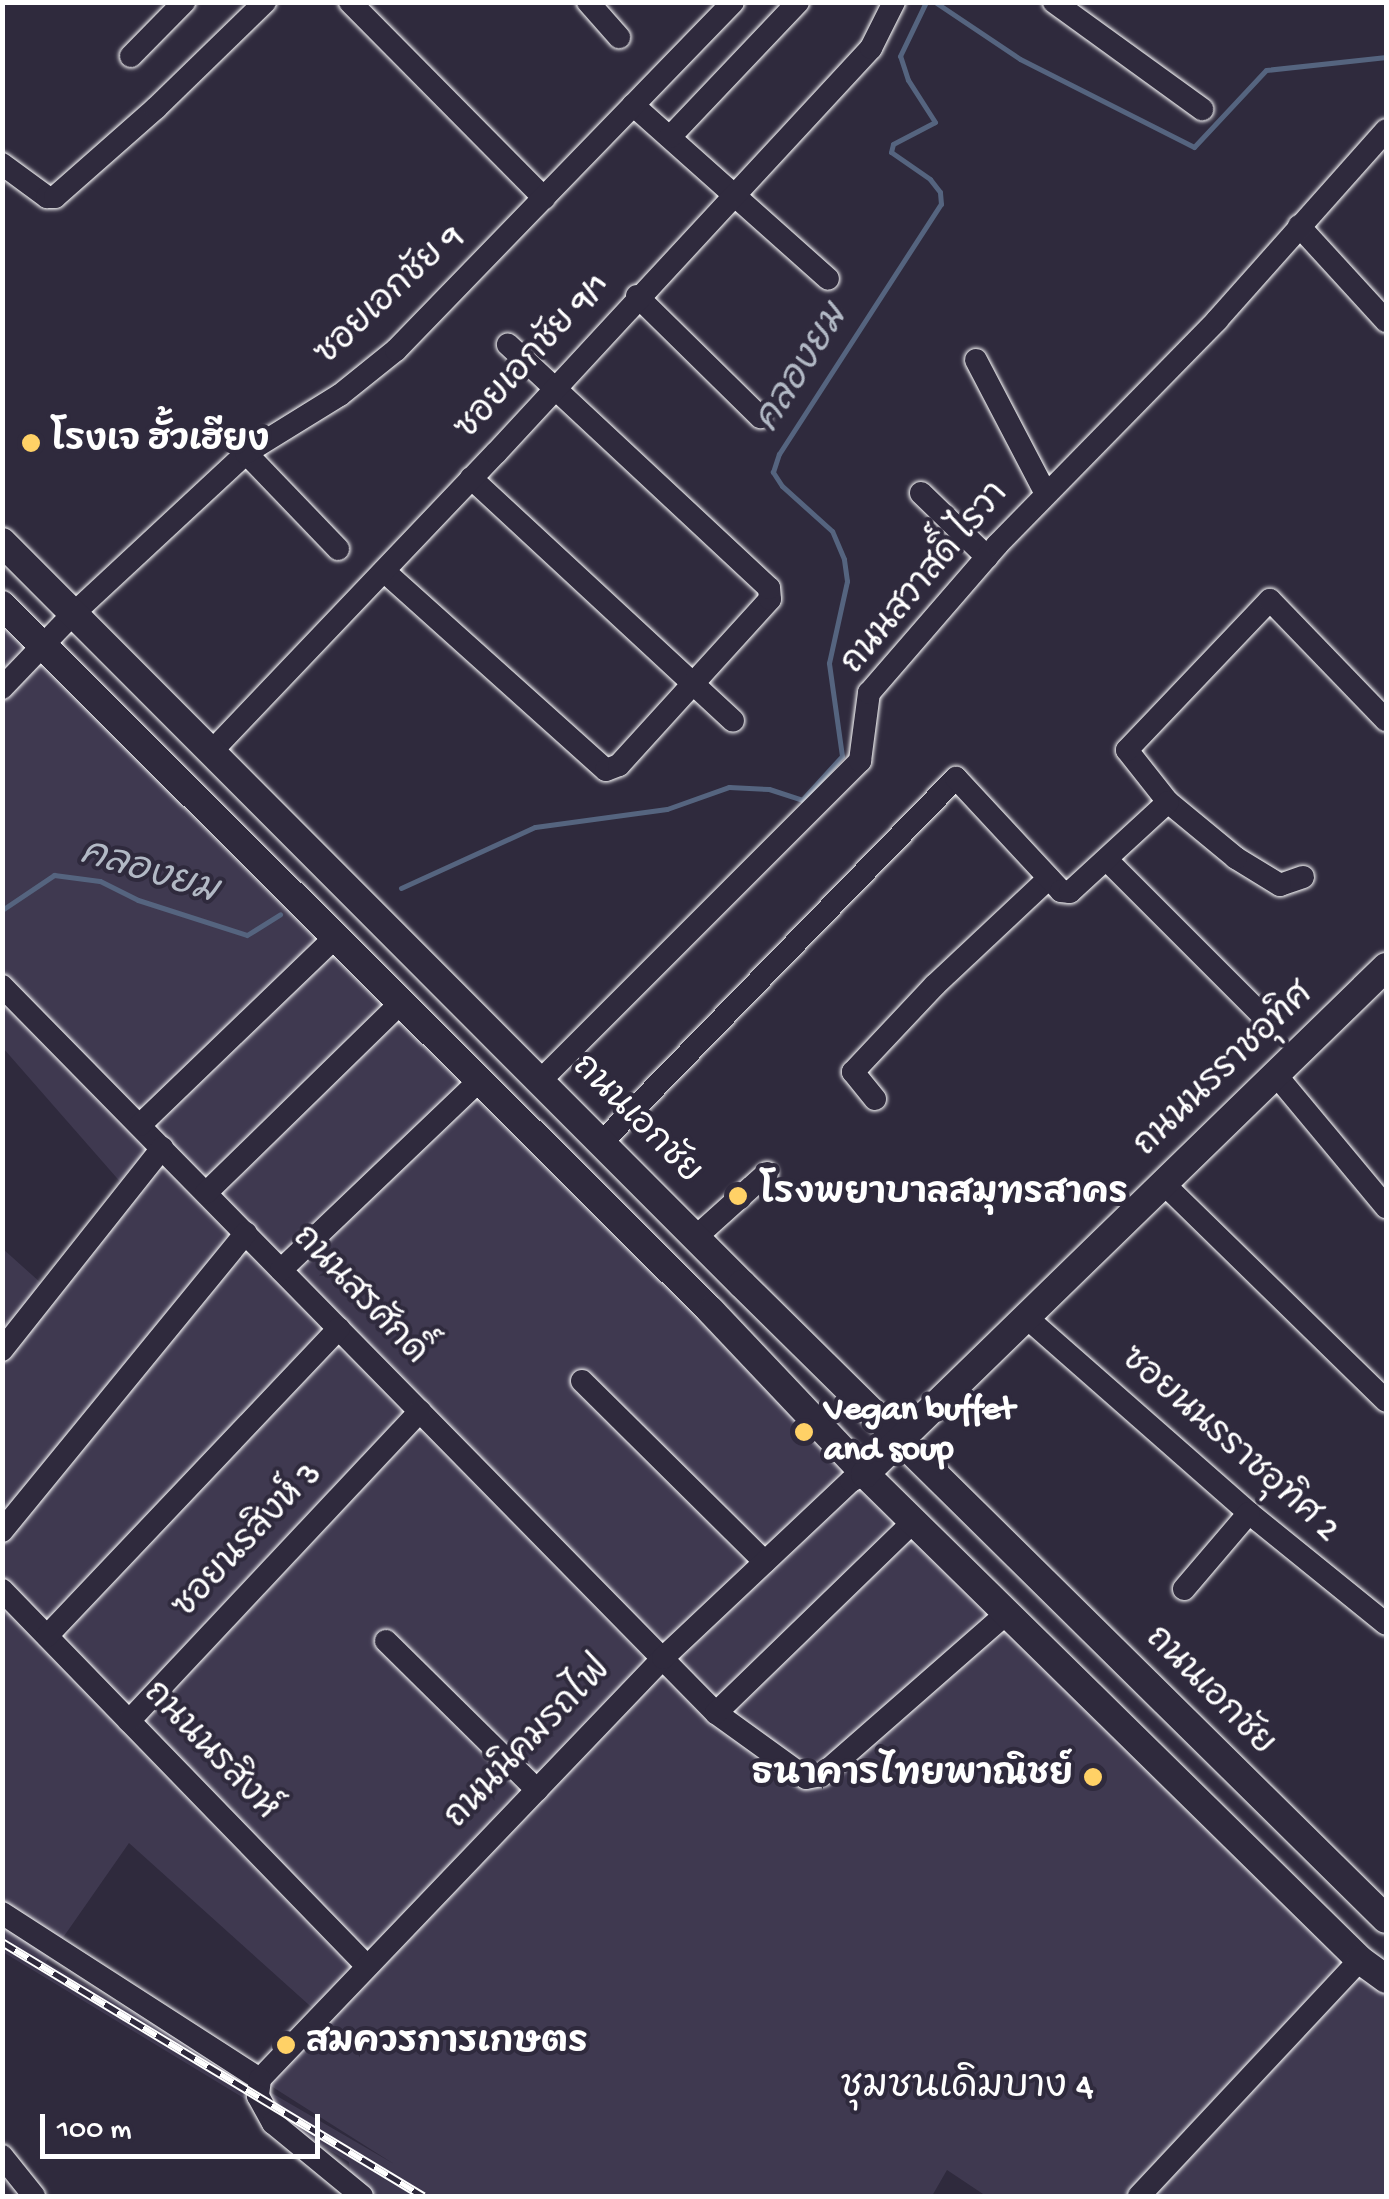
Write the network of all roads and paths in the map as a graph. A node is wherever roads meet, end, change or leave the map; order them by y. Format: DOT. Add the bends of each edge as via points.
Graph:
graph roads {
  1 [pos="184,2"];
  2 [pos="266,2"];
  3 [pos="350,2"];
  4 [pos="588,2"];
  5 [pos="732,2"];
  6 [pos="798,2"];
  7 [pos="894,2"];
  8 [pos="1054,2"];
  9 [pos="620,37"];
  10 [pos="131,56"];
  11 [pos="634,105"];
  12 [pos="1202,109"];
  13 [pos="1386,130"];
  14 [pos="670,138"];
  15 [pos="2,164"];
  16 [pos="731,195"];
  17 [pos="544,198"];
  18 [pos="1300,226"];
  19 [pos="828,279"];
  20 [pos="637,296"];
  21 [pos="1386,321"];
  22 [pos="508,345"];
  23 [pos="976,360"];
  24 [pos="556,388"];
  25 [pos="760,417"];
  26 [pos="246,453"];
  27 [pos="472,478"];
  28 [pos="921,493"];
  29 [pos="1046,494"];
  30 [pos="2,542"];
  31 [pos="338,549"];
  32 [pos="987,557"];
  33 [pos="384,572"];
  34 [pos="2,605"];
  35 [pos="73,614"];
  36 [pos="45,648"];
  37 [pos="694,682"];
  38 [pos="2,688"];
  39 [pos="1386,720"];
  40 [pos="733,721"];
  41 [pos="212,751"];
  42 [pos="1168,802"];
  43 [pos="1107,860"];
  44 [pos="1303,877"];
  45 [pos="1048,878"];
  46 [pos="334,938"];
  47 [pos="1386,967"];
  48 [pos="2,986"];
  49 [pos="400,1004"];
  50 [pos="1264,1017"];
  51 [pos="1276,1074"];
  52 [pos="542,1079"];
  53 [pos="478,1082"];
  54 [pos="875,1099"];
  55 [pos="140,1125"];
  56 [pos="602,1142"];
  57 [pos="162,1148"];
  58 [pos="767,1173"];
  59 [pos="1164,1184"];
  60 [pos="206,1193"];
  61 [pos="1386,1207"];
  62 [pos="246,1233"];
  63 [pos="697,1236"];
  64 [pos="282,1270"];
  65 [pos="1026,1317"];
  66 [pos="339,1328"];
  67 [pos="2,1350"];
  68 [pos="582,1381"];
  69 [pos="1386,1401"];
  70 [pos="420,1411"];
  71 [pos="901,1440"];
  72 [pos="865,1474"];
  73 [pos="1249,1513"];
  74 [pos="914,1521"];
  75 [pos="2,1531"];
  76 [pos="765,1562"];
  77 [pos="1184,1588"];
  78 [pos="2,1590"];
  79 [pos="1008,1612"];
  80 [pos="1386,1624"];
  81 [pos="47,1636"];
  82 [pos="386,1641"];
  83 [pos="663,1658"];
  84 [pos="716,1713"];
  85 [pos="130,1721"];
  86 [pos="537,1790"];
  87 [pos="2,1913"];
  88 [pos="1386,1919"];
  89 [pos="1360,1960"];
  90 [pos="365,1964"];
  91 [pos="1386,1979"];
  92 [pos="260,2078"];
  93 [pos="2,2156"];
  94 [pos="34,2196"];
  95 [pos="362,2196"];
  96 [pos="1140,2196"];
  1 -- 10 [label="street"];
  2 -- 15 [label="street" via="55,197"];
  3 -- 17 [label="street"];
  4 -- 9 [label="street"];
  5 -- 11 [label="street, ซอยเอกชัย 9"];
  6 -- 14 [label="street"];
  7 -- 16 [label="street, ซอยเอกชัย 9/1" via="871,48"];
  8 -- 12 [label="street"];
  11 -- 14 [label="street"];
  11 -- 17 [label="street, ซอยเอกชัย 9"];
  13 -- 18 [label="street, ถนนสวาสดิ์ ไรวา"];
  14 -- 16 [label="street"];
  16 -- 19 [label="street"];
  16 -- 20 [label="street, ซอยเอกชัย 9/1"];
  17 -- 26 [label="street, ซอยเอกชัย 9" via="396,350 340,395"];
  18 -- 21 [label="street"];
  18 -- 29 [label="street, ถนนสวาสดิ์ ไรวา"];
  20 -- 24 [label="street, ซอยเอกชัย 9/1"];
  20 -- 25 [label="street"];
  22 -- 24 [label="street"];
  23 -- 29 [label="street"];
  24 -- 27 [label="street, ซอยเอกชัย 9/1"];
  24 -- 37 [label="street" via="769,588 770,599"];
  26 -- 31 [label="street"];
  26 -- 35 [label="street, ซอยเอกชัย 9"];
  27 -- 33 [label="street, ซอยเอกชัย 9/1"];
  27 -- 37 [label="street"];
  28 -- 32 [label="street"];
  29 -- 32 [label="street, ถนนสวาสดิ์ ไรวา"];
  30 -- 35 [label="main road, ถนนเอกชัย"];
  32 -- 52 [label="street, ถนนสวาสดิ์ ไรวา" via="869,693 860,762"];
  33 -- 37 [label="street" via="606,770"];
  33 -- 41 [label="street, ซอยเอกชัย 9/1"];
  34 -- 36 [label="main road"];
  35 -- 36 [label="street, ซอยเอกชัย 9"];
  35 -- 41 [label="main road, ถนนเอกชัย"];
  36 -- 38 [label="street, ซอยเอกชัย 9"];
  36 -- 46 [label="main road"];
  37 -- 40 [label="street"];
  39 -- 42 [label="street" via="1270,600 1126,750"];
  41 -- 52 [label="main road, ถนนเอกชัย"];
  42 -- 43 [label="street"];
  42 -- 44 [label="street" via="1268,880 1289,884"];
  43 -- 45 [label="street" via="1070,892"];
  43 -- 50 [label="street"];
  45 -- 54 [label="street" via="853,1072"];
  45 -- 56 [label="street" via="956,778"];
  46 -- 49 [label="main road"];
  46 -- 55 [label="street"];
  47 -- 51 [label="main road, ถนนนรราชอุทิศ"];
  48 -- 55 [label="street, ถนนสรศักดิ์"];
  49 -- 53 [label="main road"];
  49 -- 60 [label="street"];
  51 -- 59 [label="main road, ถนนนรราชอุทิศ"];
  51 -- 61 [label="street"];
  52 -- 56 [label="main road, ถนนเอกชัย"];
  53 -- 64 [label="street"];
  53 -- 72 [label="main road" via="712,1310"];
  55 -- 57 [label="street, ถนนสรศักดิ์"];
  56 -- 63 [label="main road, ถนนเอกชัย"];
  57 -- 60 [label="street, ถนนสรศักดิ์"];
  57 -- 67 [label="street"];
  58 -- 63 [label="street"];
  59 -- 65 [label="main road, ถนนนรราชอุทิศ"];
  59 -- 69 [label="street"];
  60 -- 62 [label="street, ถนนสรศักดิ์"];
  62 -- 64 [label="street, ถนนสรศักดิ์"];
  62 -- 75 [label="street"];
  63 -- 71 [label="main road, ถนนเอกชัย"];
  64 -- 66 [label="street, ถนนสรศักดิ์"];
  65 -- 71 [label="main road, ถนนนรราชอุทิศ"];
  65 -- 73 [label="street, ซอยนนรราชอุทิศ 2"];
  66 -- 70 [label="street, ถนนสรศักดิ์"];
  66 -- 81 [label="street"];
  68 -- 76 [label="street"];
  70 -- 83 [label="street, ถนนสรศักดิ์"];
  70 -- 85 [label="street, ซอยนรสิงห์ 3"];
  71 -- 72 [label="main road, ถนนนรราชอุทิศ"];
  71 -- 88 [label="main road, ถนนเอกชัย"];
  72 -- 74 [label="main road"];
  72 -- 76 [label="street, ถนนนิคมรถไฟ"];
  73 -- 77 [label="street"];
  73 -- 80 [label="street, ซอยนนรราชอุทิศ 2"];
  74 -- 79 [label="main road"];
  74 -- 84 [label="street"];
  76 -- 83 [label="street, ถนนนิคมรถไฟ"];
  78 -- 81 [label="street, ถนนนรสิงห์"];
  79 -- 84 [label="street, ถนนสรศักดิ์" via="818,1777 806,1778"];
  79 -- 89 [label="main road"];
  81 -- 85 [label="street, ถนนนรสิงห์"];
  82 -- 86 [label="street"];
  83 -- 84 [label="street, ถนนสรศักดิ์"];
  83 -- 86 [label="street, ถนนนิคมรถไฟ"];
  85 -- 90 [label="street, ถนนนรสิงห์"];
  86 -- 90 [label="street, ถนนนิคมรถไฟ"];
  87 -- 92 [label="street"];
  89 -- 91 [label="main road"];
  89 -- 96 [label="street"];
  90 -- 92 [label="street, ถนนนิคมรถไฟ"];
  92 -- 95 [label="street" via="258,2096 273,2122"];
  93 -- 94 [label="street"];
}
